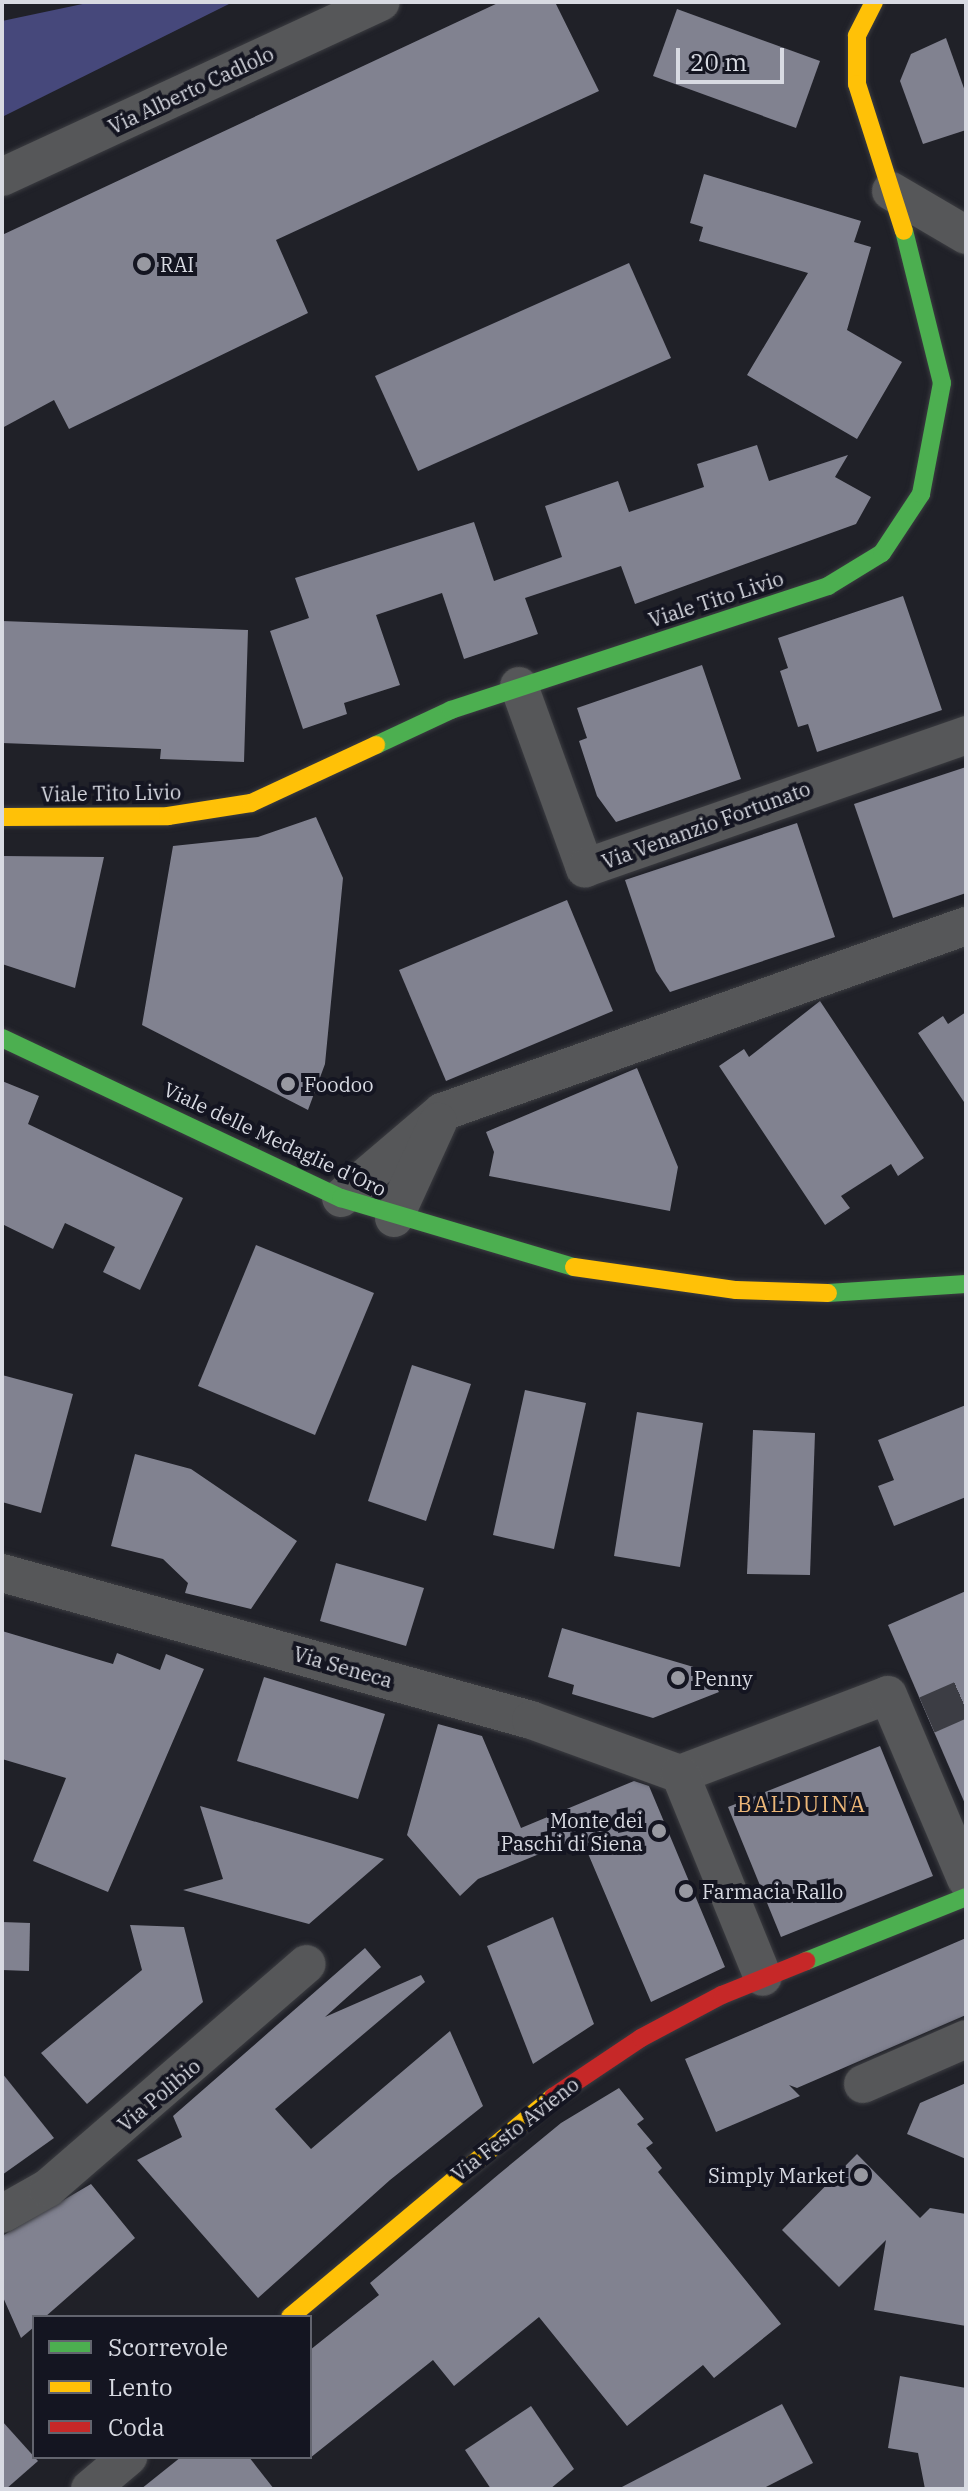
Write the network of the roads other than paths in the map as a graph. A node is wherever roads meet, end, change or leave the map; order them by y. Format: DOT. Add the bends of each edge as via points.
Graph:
graph roads {
  1 [pos="380,2"];
  2 [pos="874,2"];
  3 [pos="2,177"];
  4 [pos="891,191"];
  5 [pos="966,235"];
  6 [pos="519,686"];
  7 [pos="966,735"];
  8 [pos="2,817"];
  9 [pos="966,926"];
  10 [pos="2,1038"];
  11 [pos="442,1112"];
  12 [pos="341,1198"];
  13 [pos="394,1218"];
  14 [pos="966,1284"];
  15 [pos="2,1573"];
  16 [pos="680,1774"];
  17 [pos="966,1879"];
  18 [pos="966,1897"];
  19 [pos="307,1964"];
  20 [pos="763,1977"];
  21 [pos="966,2039"];
  22 [pos="863,2084"];
  23 [pos="2,2214"];
  24 [pos="292,2315"];
  25 [pos="126,2459"];
  26 [pos="90,2489"];
  1 -- 3 [label="street, Via Alberto Cadlolo"];
  2 -- 4 [label="street, Viale Tito Livio" via="860,25 853,59"];
  4 -- 5 [label="street"];
  4 -- 6 [label="street, Viale Tito Livio" via="936,338 942,383 927,477 897,537 867,565 828,586"];
  6 -- 7 [label="street, Via Venanzio Fortunato" via="585,868"];
  6 -- 8 [label="street, Viale Tito Livio" via="422,722 251,803 168,816"];
  9 -- 11 [label="street"];
  10 -- 12 [label="street, Viale delle Medaglie d'Oro"];
  11 -- 12 [label="street"];
  11 -- 13 [label="street"];
  12 -- 13 [label="street, Viale delle Medaglie d'Oro"];
  13 -- 14 [label="street, Viale delle Medaglie d'Oro" via="534,1259 648,1282 822,1294"];
  15 -- 16 [label="street, Via Seneca" via="531,1720"];
  16 -- 17 [label="street" via="888,1695 914,1720"];
  16 -- 20 [label="street"];
  18 -- 20 [label="street, Via Festo Avieno"];
  19 -- 23 [label="street, Via Polibio" via="48,2188"];
  20 -- 24 [label="street, Via Festo Avieno" via="678,2015 543,2102"];
  21 -- 22 [label="street"];
  25 -- 26 [label="street"];
}
